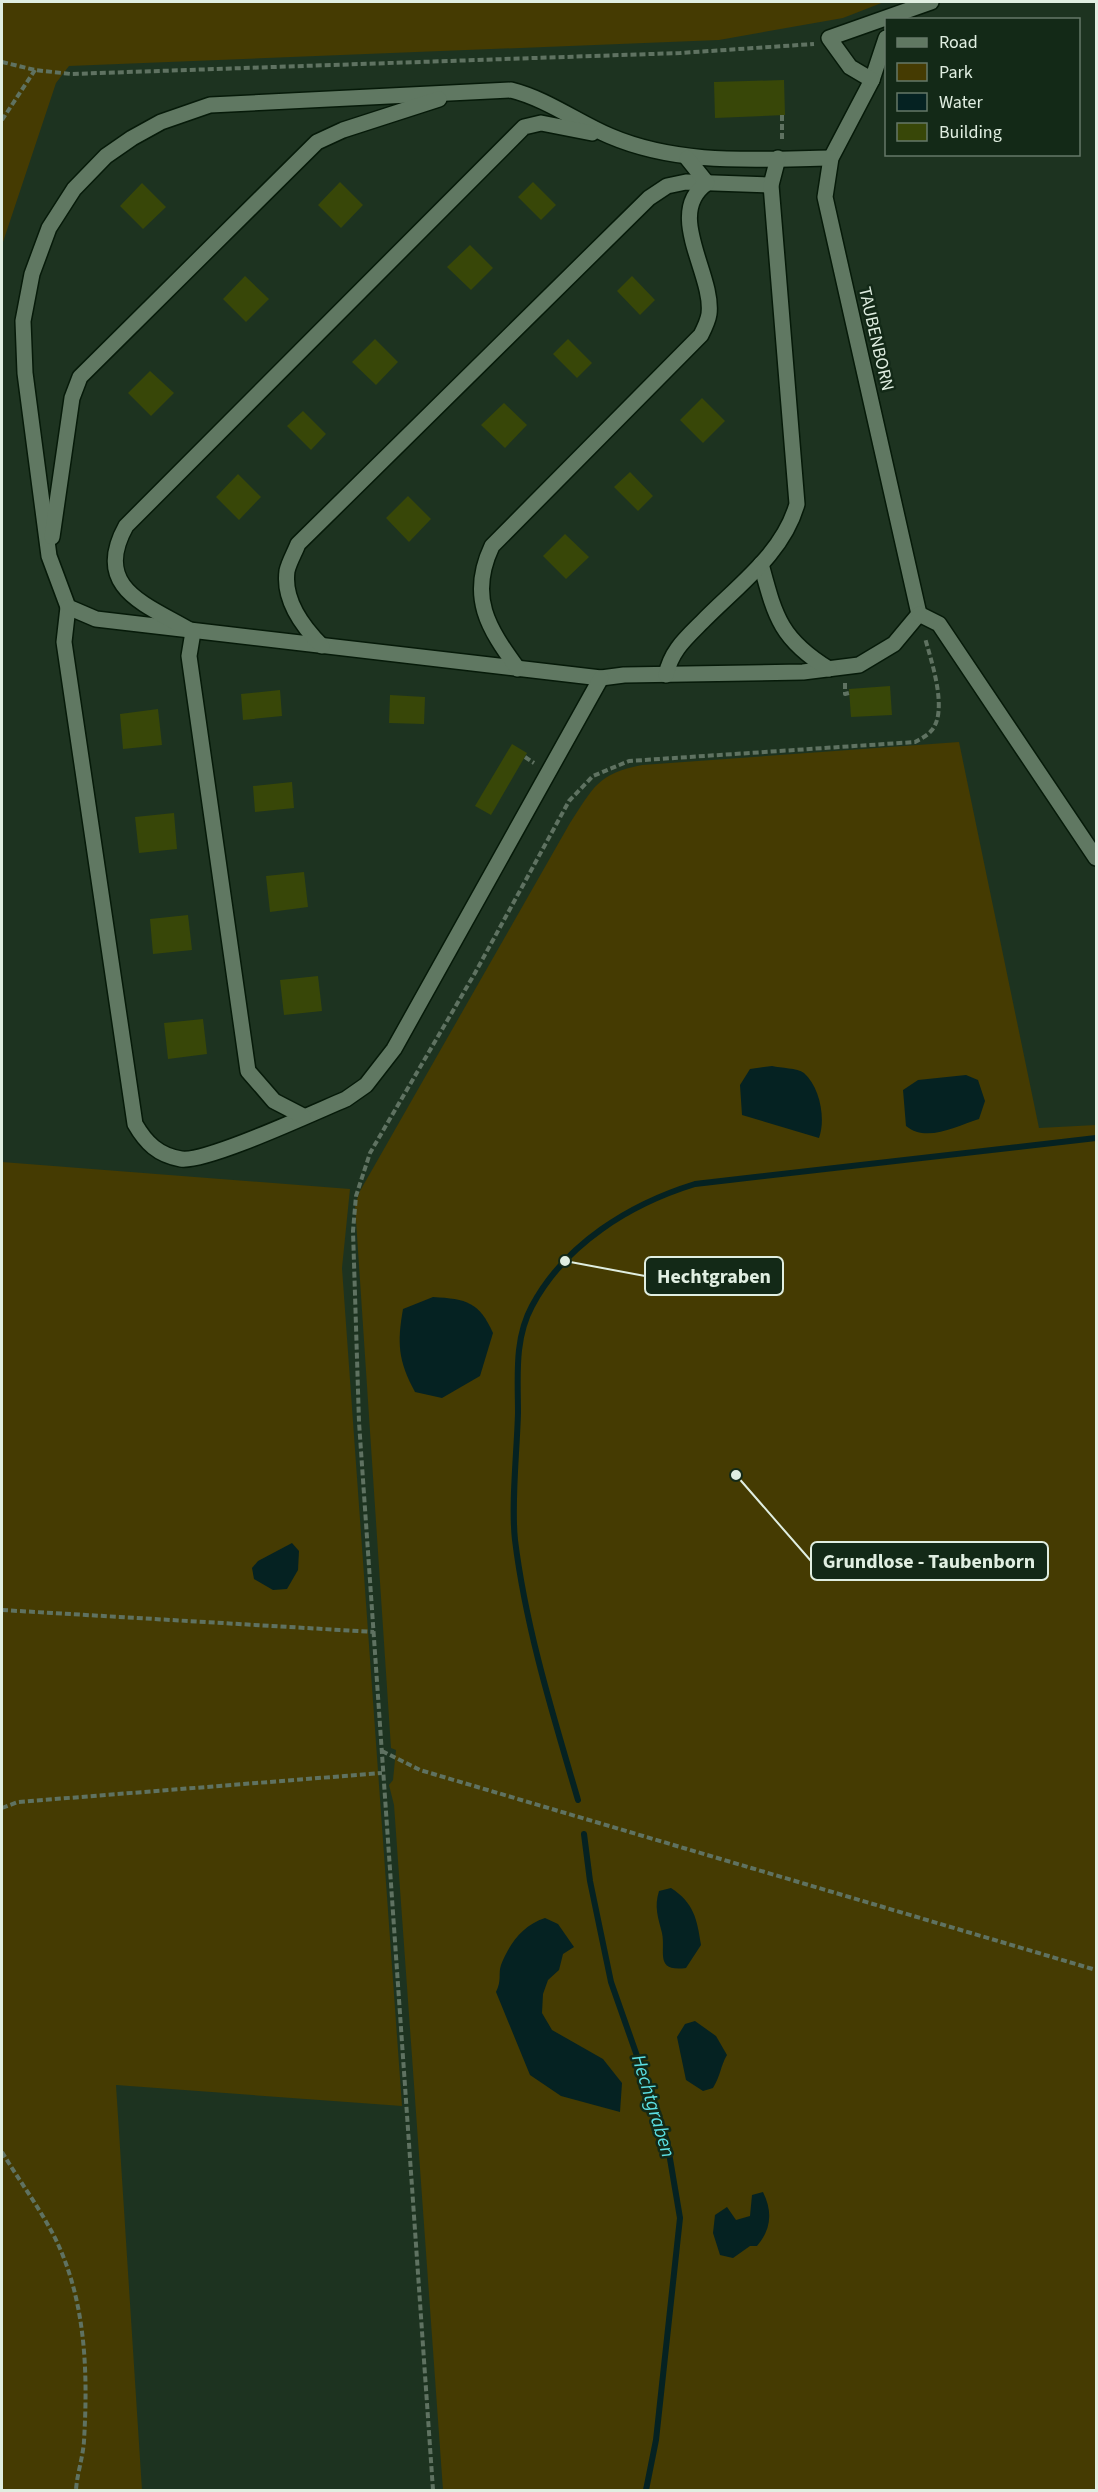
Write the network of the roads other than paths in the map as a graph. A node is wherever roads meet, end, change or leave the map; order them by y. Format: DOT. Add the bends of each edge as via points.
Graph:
graph roads {
  1 [pos="931,2"];
  2 [pos="893,17"];
  3 [pos="885,20"];
  4 [pos="885,41"];
  5 [pos="872,80"];
  6 [pos="459,92"];
  7 [pos="610,136"];
  8 [pos="687,158"];
  9 [pos="780,158"];
  10 [pos="831,158"];
  11 [pos="707,183"];
  12 [pos="771,185"];
  13 [pos="49,556"];
  14 [pos="761,564"];
  15 [pos="68,607"];
  16 [pos="919,614"];
  17 [pos="193,632"];
  18 [pos="322,646"];
  19 [pos="518,669"];
  20 [pos="829,669"];
  21 [pos="666,675"];
  22 [pos="601,678"];
  23 [pos="1096,858"];
  24 [pos="303,1116"];
  1 -- 2 [label="lane"];
  3 -- 5 [label="lane" via="829,38 850,67"];
  4 -- 5 [label="lane, TAUBENBORN"];
  5 -- 10 [label="lane, TAUBENBORN"];
  6 -- 7 [label="lane" via="511,90 528,94"];
  6 -- 13 [label="lane" via="317,142 80,377 72,398"];
  6 -- 13 [label="lane" via="210,105 161,122 132,138 106,156 74,189 49,228 32,274 23,321 25,373"];
  7 -- 8 [label="lane"];
  7 -- 17 [label="lane" via="541,123 524,127 126,526 114,554 117,578 123,588"];
  8 -- 9 [label="lane"];
  8 -- 11 [label="lane"];
  9 -- 10 [label="lane"];
  9 -- 12 [label="lane"];
  10 -- 16 [label="lane, TAUBENBORN" via="827,208"];
  11 -- 12 [label="lane"];
  11 -- 18 [label="lane" via="667,186 649,198 298,544 287,570 288,588 296,614"];
  11 -- 19 [label="lane" via="698,189 691,216 691,236 708,300 709,314 701,335 492,546 482,568 486,621"];
  12 -- 14 [label="lane" via="797,504 791,524"];
  13 -- 15 [label="lane"];
  14 -- 20 [label="lane" via="778,621 795,645"];
  14 -- 21 [label="lane" via="675,649"];
  15 -- 17 [label="lane" via="96,619"];
  15 -- 24 [label="lane" via="64,642 135,1124 145,1141 159,1152 183,1159 209,1155"];
  16 -- 20 [label="lane" via="894,644 876,657"];
  16 -- 23 [label="lane" via="939,624"];
  17 -- 18 [label="lane"];
  17 -- 24 [label="lane" via="189,656 248,1071 274,1101"];
  18 -- 19 [label="lane"];
  19 -- 22 [label="lane"];
  20 -- 21 [label="lane"];
  21 -- 22 [label="lane"];
  22 -- 24 [label="lane" via="382,1066 366,1085 346,1099"];
}
